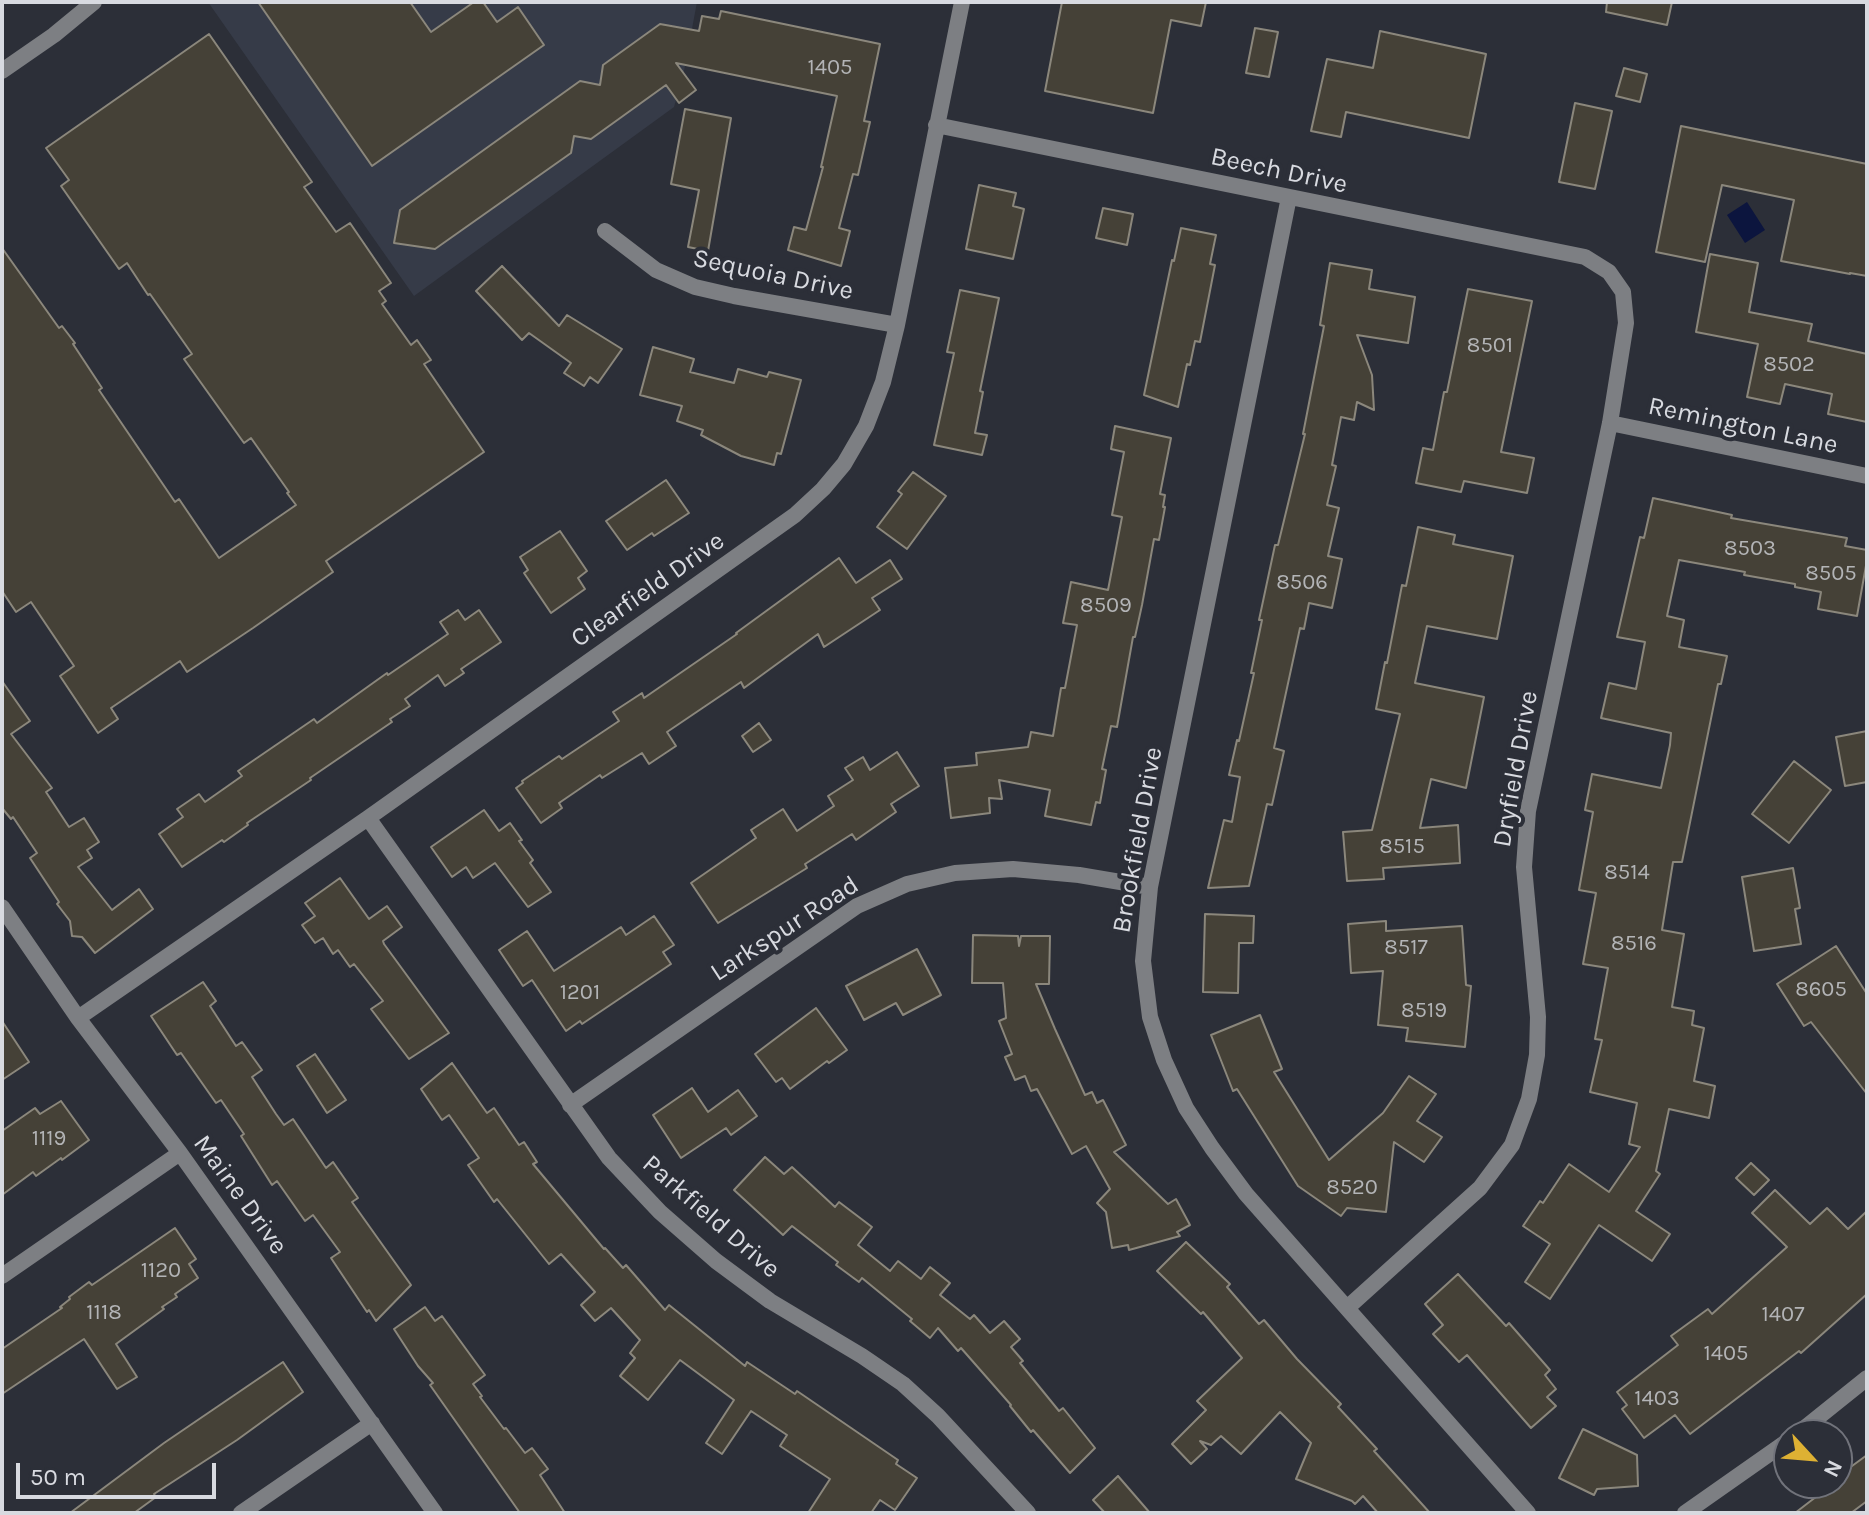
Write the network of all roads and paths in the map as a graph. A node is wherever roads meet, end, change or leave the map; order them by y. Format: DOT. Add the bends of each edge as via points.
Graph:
graph roads {
  1 [pos="94,2"];
  2 [pos="962,2"];
  3 [pos="2,71"];
  4 [pos="936,125"];
  5 [pos="1289,197"];
  6 [pos="605,231"];
  7 [pos="1609,272"];
  8 [pos="897,325"];
  9 [pos="1610,423"];
  10 [pos="1867,476"];
  11 [pos="368,818"];
  12 [pos="1150,887"];
  13 [pos="2,907"];
  14 [pos="78,1018"];
  15 [pos="570,1105"];
  16 [pos="180,1153"];
  17 [pos="2,1276"];
  18 [pos="1347,1308"];
  19 [pos="1867,1378"];
  20 [pos="1816,1419"];
  21 [pos="372,1423"];
  22 [pos="1773,1451"];
  23 [pos="1020,1510"];
  24 [pos="241,1513"];
  25 [pos="435,1513"];
  26 [pos="1528,1513"];
  27 [pos="1685,1513"];
  1 -- 3 [label="street"];
  2 -- 4 [label="street, Clearfield Drive"];
  4 -- 5 [label="street, Beech Drive"];
  4 -- 8 [label="street, Clearfield Drive"];
  5 -- 7 [label="street, Beech Drive" via="1585,257"];
  5 -- 12 [label="street, Brookfield Drive"];
  6 -- 8 [label="street, Sequoia Drive" via="656,270 695,287"];
  7 -- 9 [label="street, Dryfield Drive" via="1623,292 1626,323"];
  8 -- 11 [label="street, Clearfield Drive" via="866,426 844,464 814,498"];
  9 -- 10 [label="street, Remington Lane"];
  9 -- 18 [label="street, Dryfield Drive" via="1528,811 1524,867 1538,1017 1529,1099 1512,1145 1480,1188"];
  11 -- 14 [label="street, Clearfield Drive"];
  11 -- 15 [label="street, Parkfield Drive"];
  12 -- 15 [label="street, Larkspur Road" via="1013,869 955,873 907,884 857,906"];
  12 -- 18 [label="street, Brookfield Drive" via="1143,961 1150,1017 1186,1108 1246,1194"];
  13 -- 14 [label="street, Maine Drive"];
  14 -- 16 [label="street, Maine Drive"];
  15 -- 23 [label="street, Parkfield Drive" via="609,1158 671,1222 770,1301 903,1384"];
  16 -- 17 [label="street"];
  16 -- 21 [label="street, Maine Drive"];
  18 -- 26 [label="street, Brookfield Drive"];
  19 -- 20 [label="street"];
  21 -- 24 [label="street"];
  21 -- 25 [label="street, Maine Drive"];
  22 -- 27 [label="street"];
}
